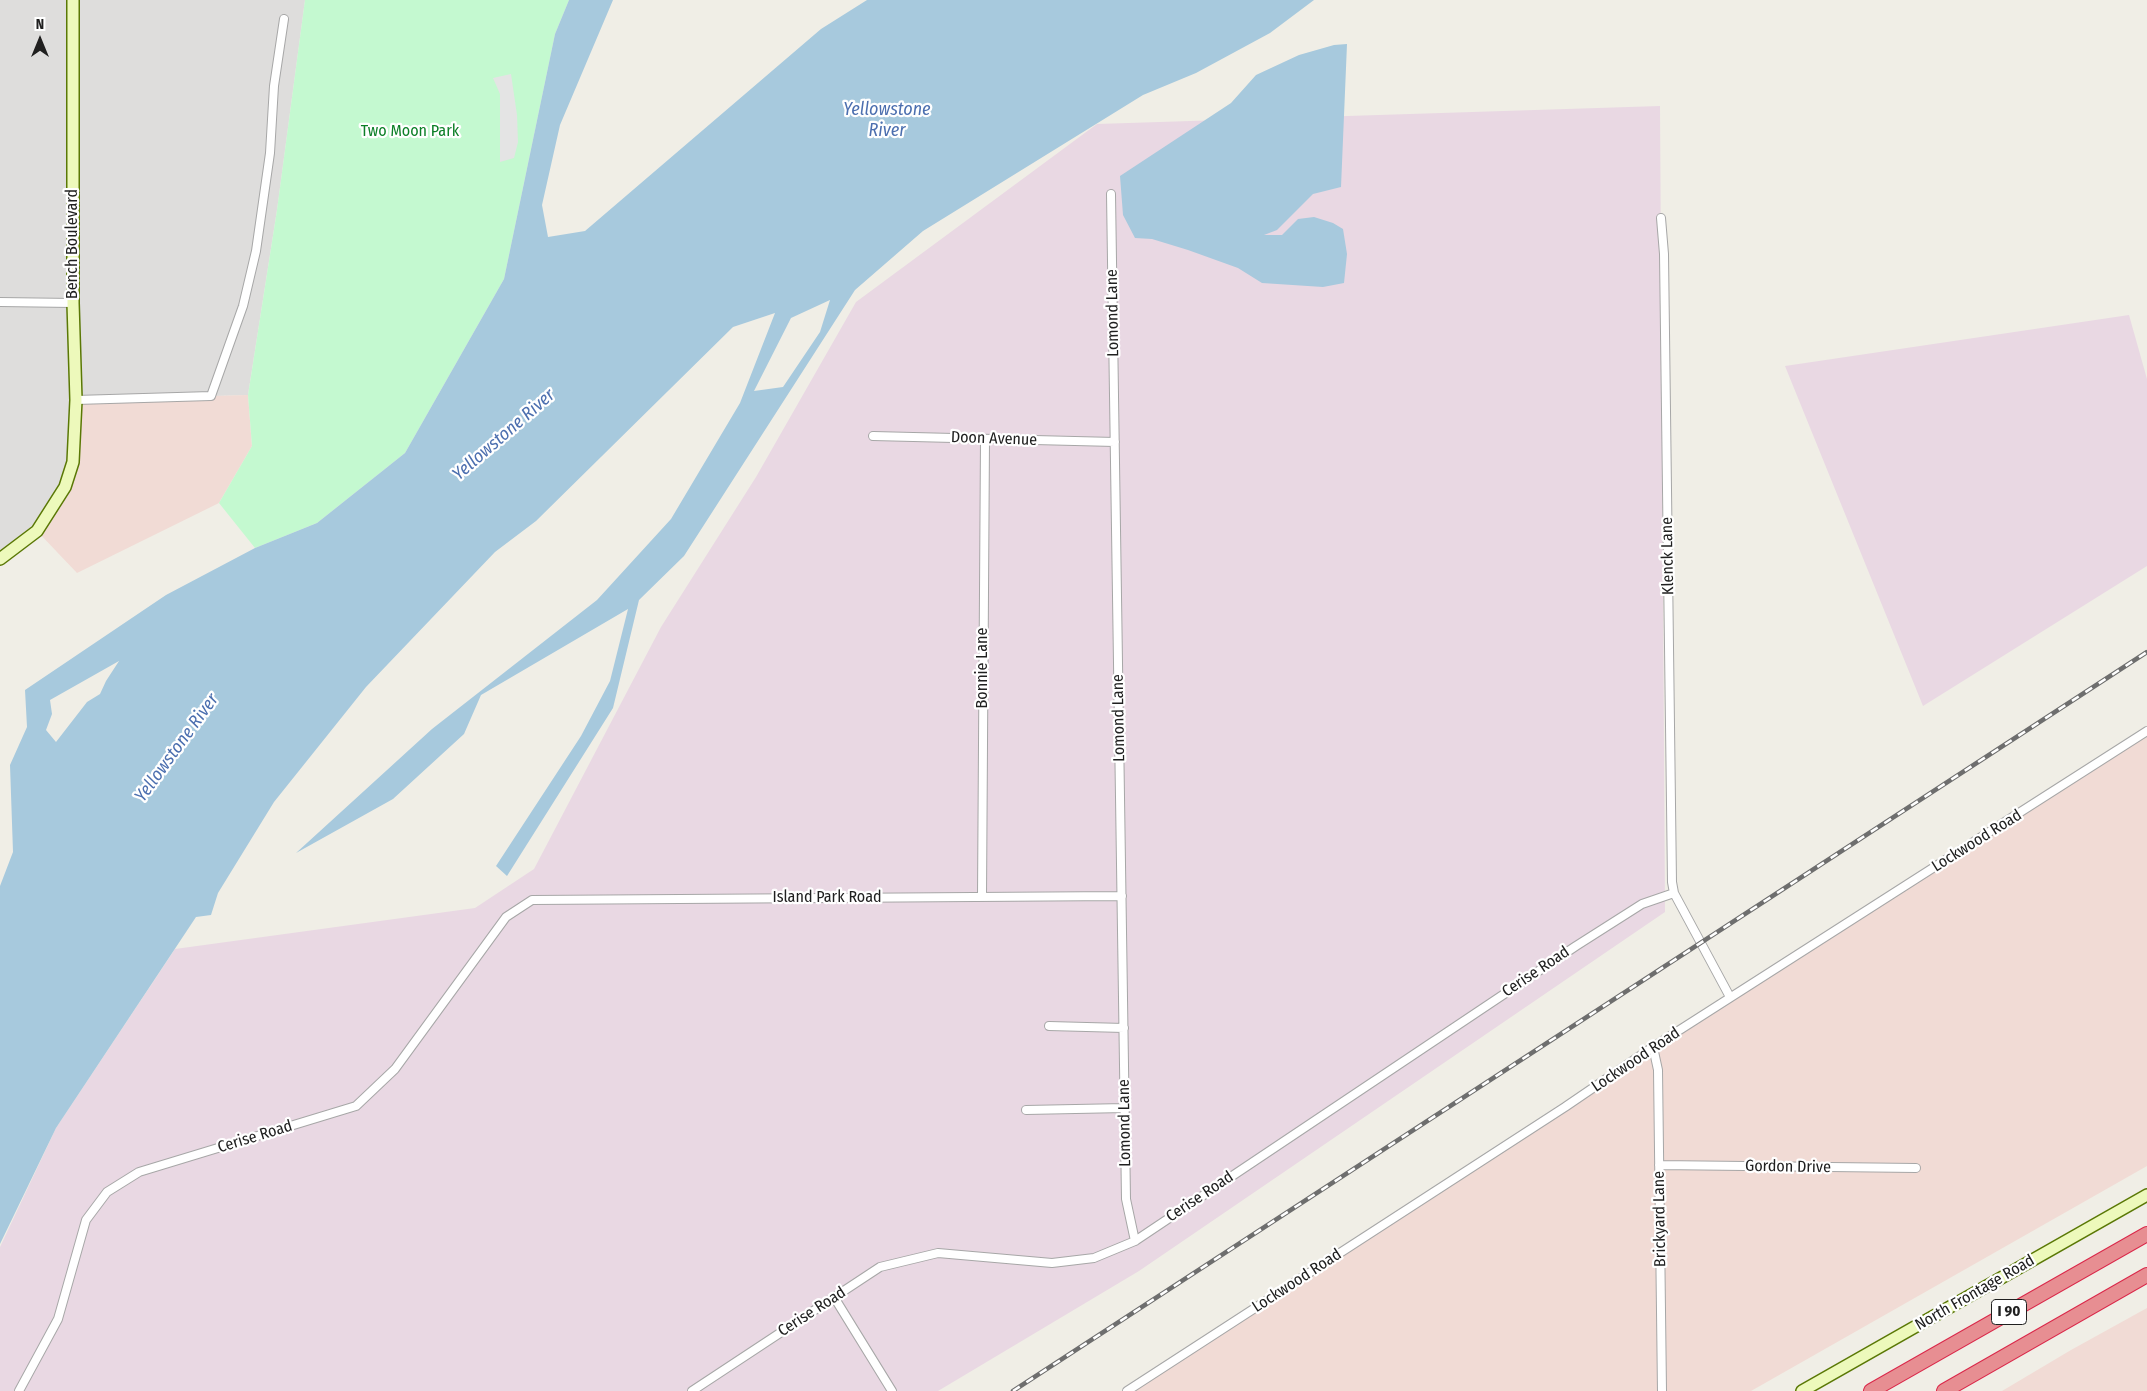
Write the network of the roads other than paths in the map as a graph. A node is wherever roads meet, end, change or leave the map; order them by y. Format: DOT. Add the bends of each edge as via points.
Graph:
graph roads {
  1 [pos="73,0"];
  2 [pos="284,19"];
  3 [pos="1111,194"];
  4 [pos="1661,218"];
  5 [pos="0,302"];
  6 [pos="73,304"];
  7 [pos="76,400"];
  8 [pos="873,436"];
  9 [pos="985,439"];
  10 [pos="1115,442"];
  11 [pos="0,559"];
  12 [pos="2147,731"];
  13 [pos="1674,893"];
  14 [pos="982,896"];
  15 [pos="1122,896"];
  16 [pos="532,900"];
  17 [pos="1730,997"];
  18 [pos="1049,1026"];
  19 [pos="1124,1028"];
  20 [pos="1653,1047"];
  21 [pos="1125,1108"];
  22 [pos="1026,1110"];
  23 [pos="1659,1165"];
  24 [pos="1916,1168"];
  25 [pos="2147,1195"];
  26 [pos="2147,1234"];
  27 [pos="1135,1241"];
  28 [pos="2147,1275"];
  29 [pos="834,1297"];
  30 [pos="19,1391"];
  31 [pos="692,1391"];
  32 [pos="892,1391"];
  33 [pos="1127,1391"];
  34 [pos="1662,1391"];
  35 [pos="1802,1391"];
  36 [pos="1871,1391"];
  37 [pos="1944,1391"];
  1 -- 6 [label="main road, Bench Boulevard"];
  2 -- 7 [label="street" via="256,251 244,306 211,396"];
  3 -- 10 [label="street, Lomond Lane"];
  4 -- 13 [label="street, Klenck Lane"];
  5 -- 6 [label="street"];
  6 -- 7 [label="main road, Bench Boulevard"];
  7 -- 11 [label="main road, Bench Boulevard" via="73,462 65,487 37,531"];
  8 -- 9 [label="street, Doon Avenue"];
  9 -- 10 [label="street, Doon Avenue"];
  9 -- 14 [label="street, Bonnie Lane"];
  10 -- 15 [label="street, Lomond Lane"];
  12 -- 17 [label="street, Lockwood Road"];
  13 -- 17 [label="street"];
  13 -- 27 [label="street, Cerise Road" via="1642,904 1576,946"];
  14 -- 15 [label="street, Island Park Road"];
  14 -- 16 [label="street, Island Park Road"];
  15 -- 19 [label="street, Lomond Lane"];
  16 -- 30 [label="street, Cerise Road" via="506,917 395,1069 356,1106 138,1172 108,1192 86,1220 58,1319"];
  17 -- 20 [label="street, Lockwood Road"];
  18 -- 19 [label="street"];
  19 -- 21 [label="street, Lomond Lane"];
  20 -- 23 [label="street, Brickyard Lane" via="1658,1070"];
  20 -- 33 [label="street, Lockwood Road" via="1566,1107"];
  21 -- 22 [label="street"];
  21 -- 27 [label="street, Lomond Lane" via="1126,1200"];
  23 -- 24 [label="street, Gordon Drive"];
  23 -- 34 [label="street, Brickyard Lane"];
  25 -- 35 [label="main road, North Frontage Road"];
  26 -- 36 [label="highway, I 90"];
  27 -- 29 [label="street, Cerise Road" via="1094,1258 1052,1262 938,1253 880,1267"];
  28 -- 37 [label="highway, I 90"];
  29 -- 31 [label="street, Cerise Road"];
  29 -- 32 [label="street"];
}
